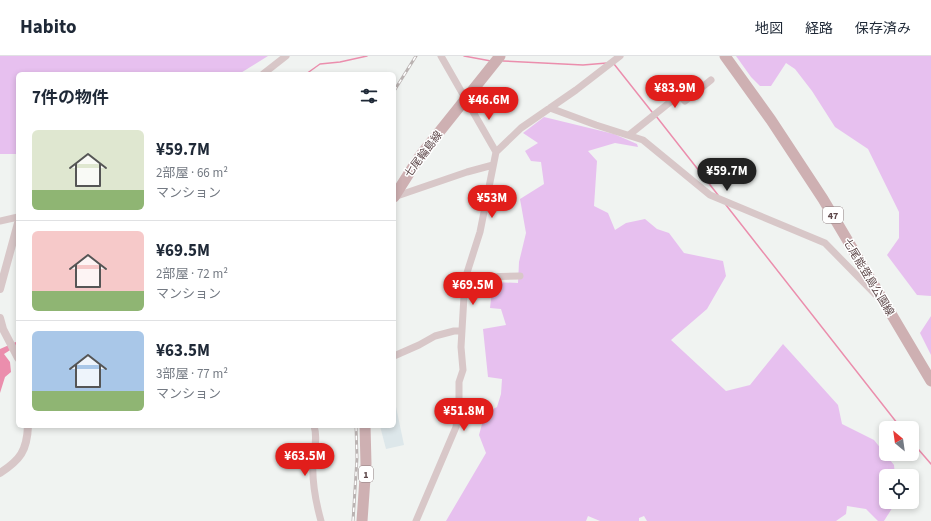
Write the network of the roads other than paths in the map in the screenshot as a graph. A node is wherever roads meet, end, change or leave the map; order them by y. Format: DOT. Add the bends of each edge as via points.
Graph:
graph roads {
  1 [pos="286,56"];
  2 [pos="441,56"];
  3 [pos="500,56"];
  4 [pos="620,56"];
  5 [pos="725,56"];
  6 [pos="273,67"];
  7 [pos="267,72"];
  8 [pos="276,72"];
  9 [pos="711,80"];
  10 [pos="466,99"];
  11 [pos="550,108"];
  12 [pos="629,135"];
  13 [pos="496,152"];
  14 [pos="493,166"];
  15 [pos="396,194"];
  16 [pos="396,196"];
  17 [pos="16,217"];
  18 [pos="0,220"];
  19 [pos="16,230"];
  20 [pos="520,276"];
  21 [pos="465,279"];
  22 [pos="0,289"];
  23 [pos="886,305"];
  24 [pos="0,318"];
  25 [pos="462,331"];
  26 [pos="16,355"];
  27 [pos="396,355"];
  28 [pos="931,381"];
  29 [pos="28,428"];
  30 [pos="314,428"];
  31 [pos="365,428"];
  32 [pos="0,473"];
  33 [pos="321,521"];
  34 [pos="362,521"];
  35 [pos="416,521"];
  1 -- 6 [label="street"];
  2 -- 10 [label="street"];
  3 -- 10 [label="main road, 七尾輪島線"];
  4 -- 11 [label="street"];
  5 -- 23 [label="main road, 七尾能登島公園線 / 47" via="823,199"];
  6 -- 7 [label="street"];
  6 -- 8 [label="street"];
  9 -- 12 [label="street" via="685,101 679,94"];
  10 -- 13 [label="street"];
  10 -- 15 [label="main road, 七尾輪島線" via="420,156"];
  11 -- 12 [label="street"];
  11 -- 13 [label="street" via="521,128"];
  12 -- 23 [label="street" via="643,140 710,195 825,243"];
  13 -- 14 [label="street"];
  14 -- 16 [label="street" via="467,172"];
  14 -- 21 [label="street" via="480,232"];
  17 -- 18 [label="street"];
  19 -- 22 [label="street"];
  20 -- 21 [label="street" via="480,276"];
  21 -- 25 [label="street"];
  23 -- 28 [label="main road, 七尾能登島公園線 / 47"];
  24 -- 26 [label="street"];
  25 -- 27 [label="street" via="436,336"];
  25 -- 35 [label="street" via="463,370 456,427"];
  29 -- 32 [label="street" via="23,451 14,464"];
  30 -- 33 [label="street" via="316,439 313,464"];
  31 -- 34 [label="main road, 1" via="366,464"];
}
